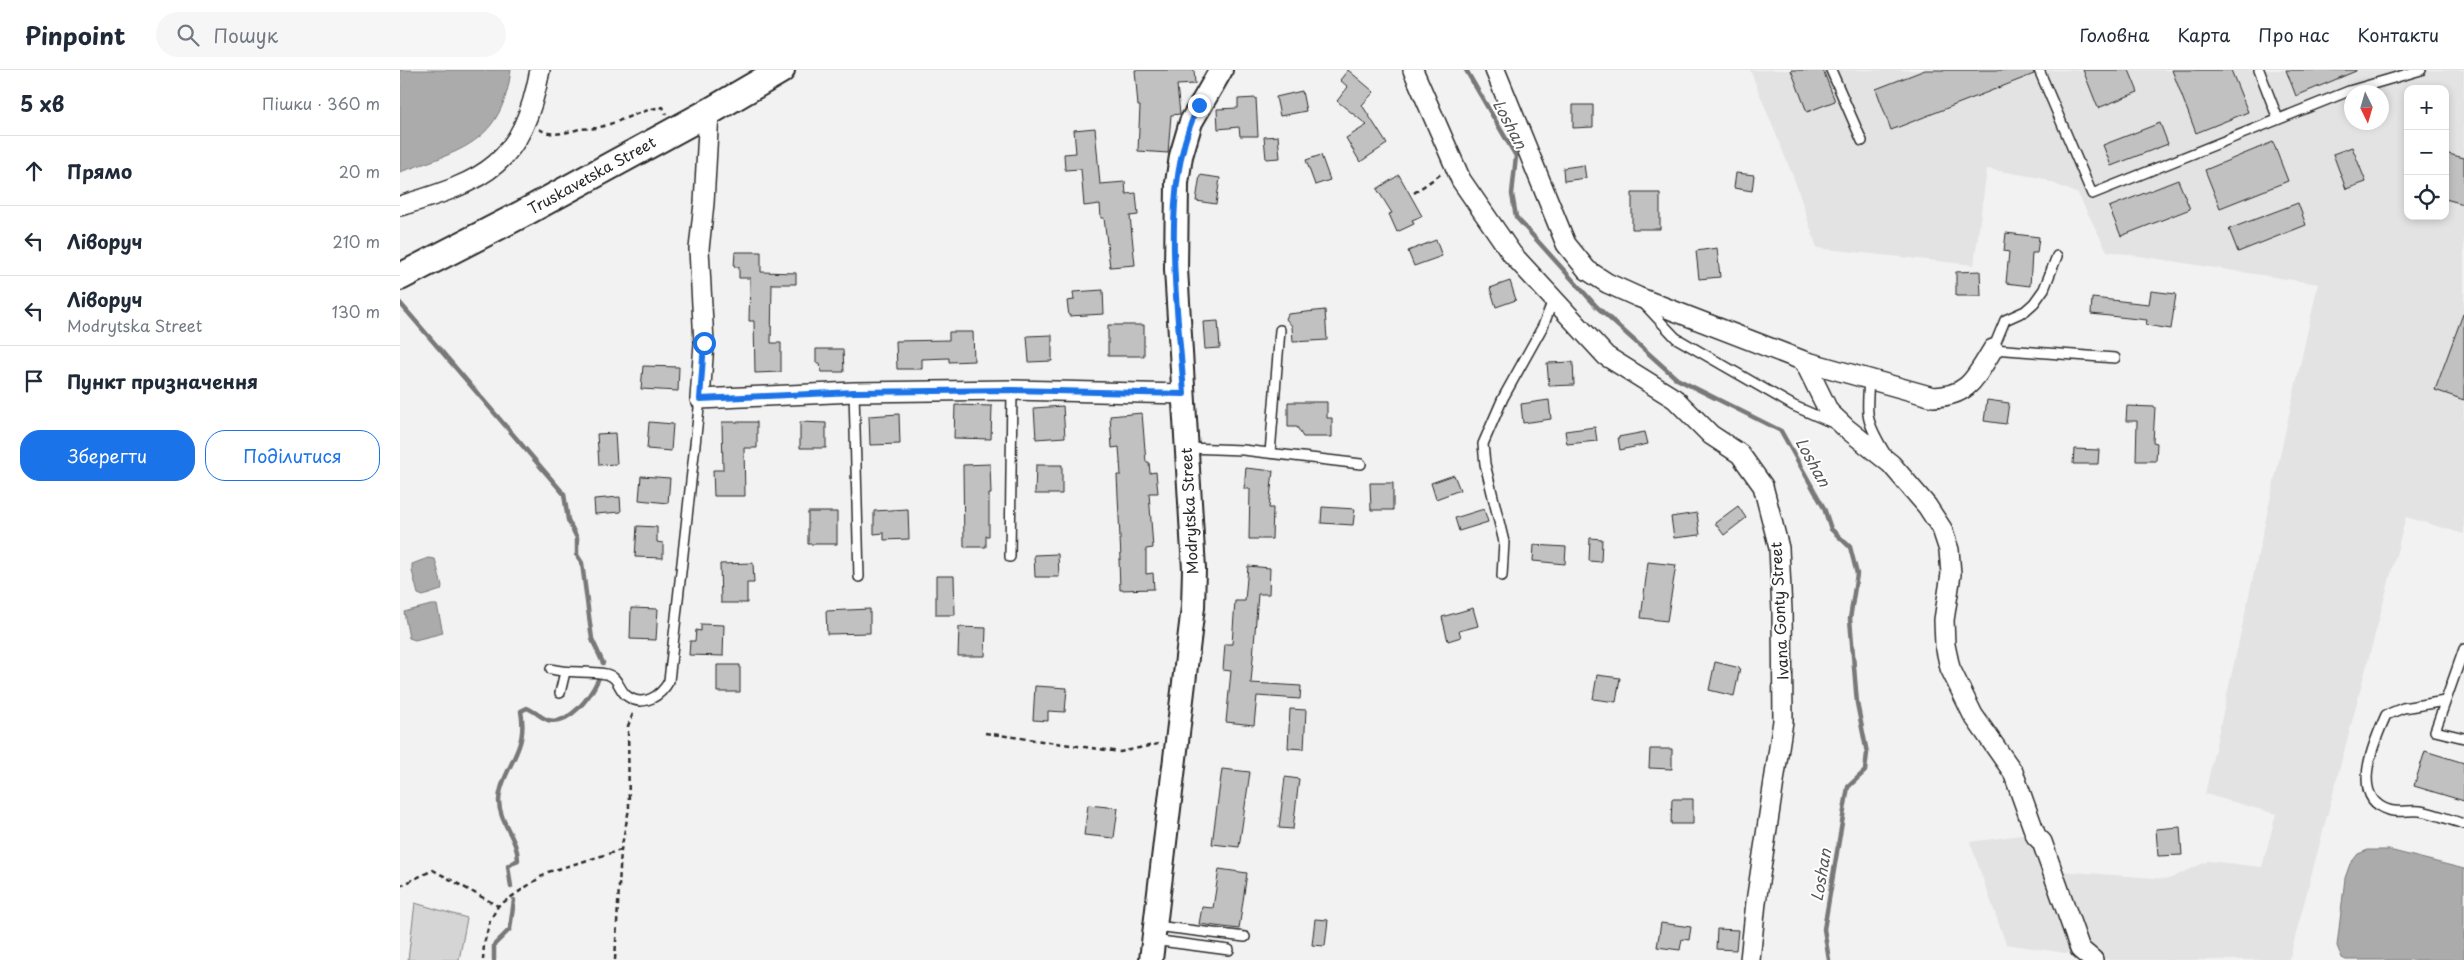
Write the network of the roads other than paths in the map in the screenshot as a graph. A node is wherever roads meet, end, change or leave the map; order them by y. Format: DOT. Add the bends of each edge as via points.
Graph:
graph roads {
  1 [pos="540,70"];
  2 [pos="781,70"];
  3 [pos="1221,70"];
  4 [pos="1413,70"];
  5 [pos="1495,70"];
  6 [pos="1831,70"];
  7 [pos="2039,70"];
  8 [pos="2259,70"];
  9 [pos="2421,70"];
  10 [pos="708,112"];
  11 [pos="2278,119"];
  12 [pos="1862,141"];
  13 [pos="400,206"];
  14 [pos="2057,256"];
  15 [pos="400,277"];
  16 [pos="1638,297"];
  17 [pos="1554,298"];
  18 [pos="1280,330"];
  19 [pos="1993,349"];
  20 [pos="2115,358"];
  21 [pos="1804,361"];
  22 [pos="1869,381"];
  23 [pos="1012,390"];
  24 [pos="854,392"];
  25 [pos="1184,394"];
  26 [pos="700,399"];
  27 [pos="1846,428"];
  28 [pos="1186,448"];
  29 [pos="1270,453"];
  30 [pos="1361,464"];
  31 [pos="1891,464"];
  32 [pos="1010,557"];
  33 [pos="1502,576"];
  34 [pos="860,577"];
  35 [pos="2464,649"];
  36 [pos="551,669"];
  37 [pos="565,672"];
  38 [pos="560,693"];
  39 [pos="2445,701"];
  40 [pos="2464,738"];
  41 [pos="2464,824"];
  42 [pos="1245,937"];
  43 [pos="1153,942"];
  44 [pos="1229,950"];
  45 [pos="1750,960"];
  46 [pos="2093,960"];
  1 -- 13 [label="street" via="527,123 516,142 491,170 464,185"];
  2 -- 10 [label="main road, Truskavetska Street"];
  3 -- 25 [label="street, Modrytska Street" via="1190,122 1180,156 1176,269"];
  4 -- 17 [label="street, Ivana Gonty Street" via="1461,180 1512,254"];
  5 -- 16 [label="street" via="1566,244 1587,270"];
  6 -- 12 [label="lane"];
  7 -- 11 [label="lane" via="2092,194"];
  8 -- 11 [label="lane"];
  9 -- 11 [label="lane" via="2349,91"];
  10 -- 15 [label="main road, Truskavetska Street"];
  10 -- 26 [label="street" via="699,249 704,343"];
  14 -- 19 [label="lane" via="2044,289 2025,311 2005,320"];
  16 -- 21 [label="street"];
  16 -- 27 [label="lane" via="1676,338 1794,406"];
  17 -- 33 [label="lane" via="1483,444 1504,542"];
  17 -- 45 [label="street, Ivana Gonty Street" via="1606,356 1675,399 1711,434 1740,454 1763,486 1771,512 1779,548 1783,721"];
  18 -- 29 [label="lane"];
  19 -- 20 [label="lane"];
  19 -- 22 [label="street" via="1963,391 1947,397 1933,397"];
  21 -- 22 [label="street"];
  21 -- 27 [label="street" via="1829,412"];
  22 -- 31 [label="lane" via="1869,426"];
  23 -- 24 [label="street"];
  23 -- 25 [label="street"];
  23 -- 32 [label="lane"];
  24 -- 26 [label="street"];
  24 -- 34 [label="lane"];
  25 -- 28 [label="street, Modrytska Street"];
  26 -- 37 [label="lane" via="669,681 657,696 639,700 627,696 618,682 606,674"];
  27 -- 31 [label="street"];
  28 -- 29 [label="lane"];
  28 -- 43 [label="street, Modrytska Street" via="1194,569 1193,608"];
  29 -- 30 [label="lane"];
  31 -- 46 [label="street" via="1942,528 1949,550 1951,574 1944,620 1950,668 1973,715 2013,772 2080,949"];
  35 -- 39 [label="lane"];
  36 -- 37 [label="lane"];
  37 -- 38 [label="lane"];
  39 -- 40 [label="lane" via="2436,731"];
  39 -- 41 [label="lane" via="2403,708 2386,715 2370,756 2366,780 2373,801 2389,810 2421,811"];
  42 -- 43 [label="lane"];
  43 -- 44 [label="lane"];
}
